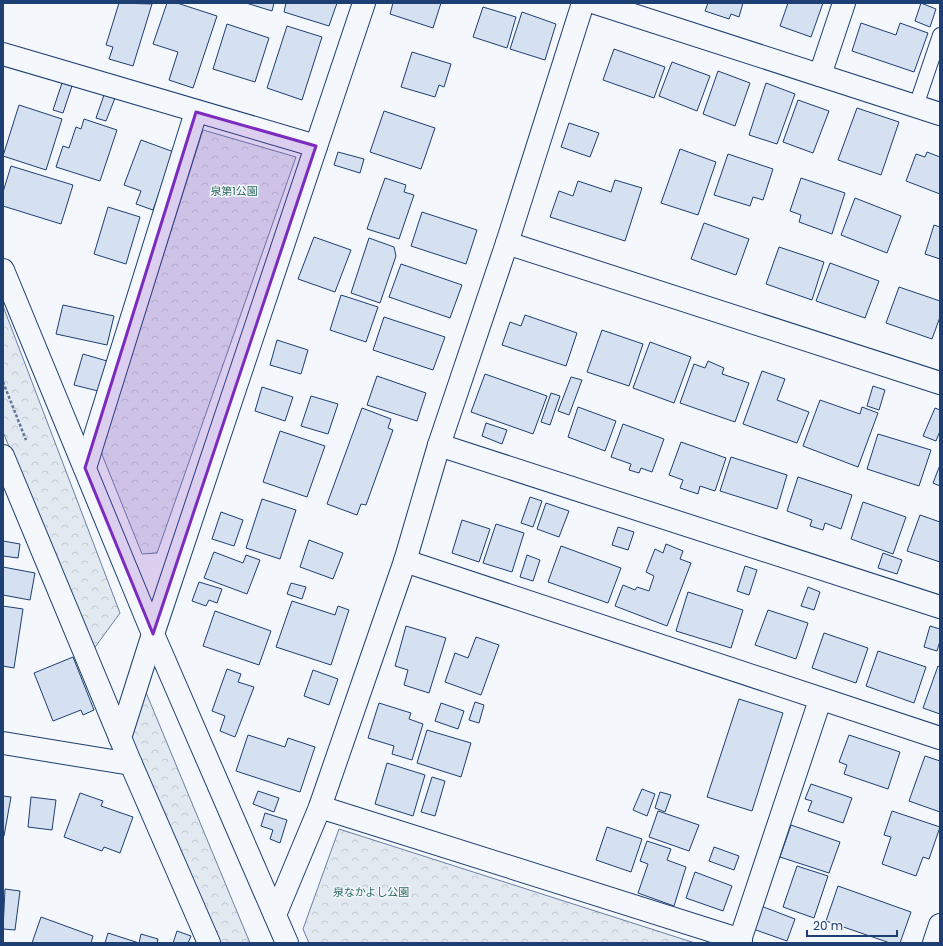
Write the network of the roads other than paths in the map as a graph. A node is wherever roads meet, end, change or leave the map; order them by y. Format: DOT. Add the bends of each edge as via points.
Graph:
graph roads {
  1 [pos="364,3"];
  2 [pos="583,3"];
  3 [pos="596,3"];
  4 [pos="844,3"];
  5 [pos="940,35"];
  6 [pos="3,54"];
  7 [pos="820,76"];
  8 [pos="916,106"];
  9 [pos="196,112"];
  10 [pos="940,114"];
  11 [pos="316,146"];
  12 [pos="507,243"];
  13 [pos="3,270"];
  14 [pos="940,384"];
  15 [pos="439,444"];
  16 [pos="3,456"];
  17 [pos="85,468"];
  18 [pos="405,561"];
  19 [pos="940,607"];
  20 [pos="153,634"];
  21 [pos="820,700"];
  22 [pos="120,738"];
  23 [pos="940,738"];
  24 [pos="3,743"];
  25 [pos="131,764"];
  26 [pos="320,807"];
  27 [pos="275,915"];
  28 [pos="940,925"];
  29 [pos="740,941"];
  30 [pos="209,943"];
  31 [pos="287,943"];
  32 [pos="934,943"];
  1 -- 11 [label="street"];
  2 -- 12 [label="street"];
  3 -- 7 [label="street"];
  4 -- 7 [label="street"];
  5 -- 8 [label="lane"];
  6 -- 9 [label="street"];
  7 -- 8 [label="street"];
  8 -- 10 [label="street"];
  9 -- 11 [label="street"];
  9 -- 17 [label="street"];
  11 -- 20 [label="street"];
  12 -- 14 [label="street"];
  12 -- 15 [label="street"];
  13 -- 17 [label="street"];
  15 -- 18 [label="street"];
  15 -- 19 [label="street"];
  16 -- 22 [label="street"];
  17 -- 20 [label="street"];
  18 -- 21 [label="street"];
  18 -- 26 [label="street"];
  20 -- 22 [label="street"];
  20 -- 27 [label="street"];
  21 -- 23 [label="street"];
  21 -- 29 [label="street"];
  22 -- 25 [label="street"];
  24 -- 25 [label="street"];
  25 -- 30 [label="street"];
  26 -- 27 [label="street"];
  26 -- 29 [label="street"];
  27 -- 31 [label="street"];
  28 -- 32 [label="street"];
}
